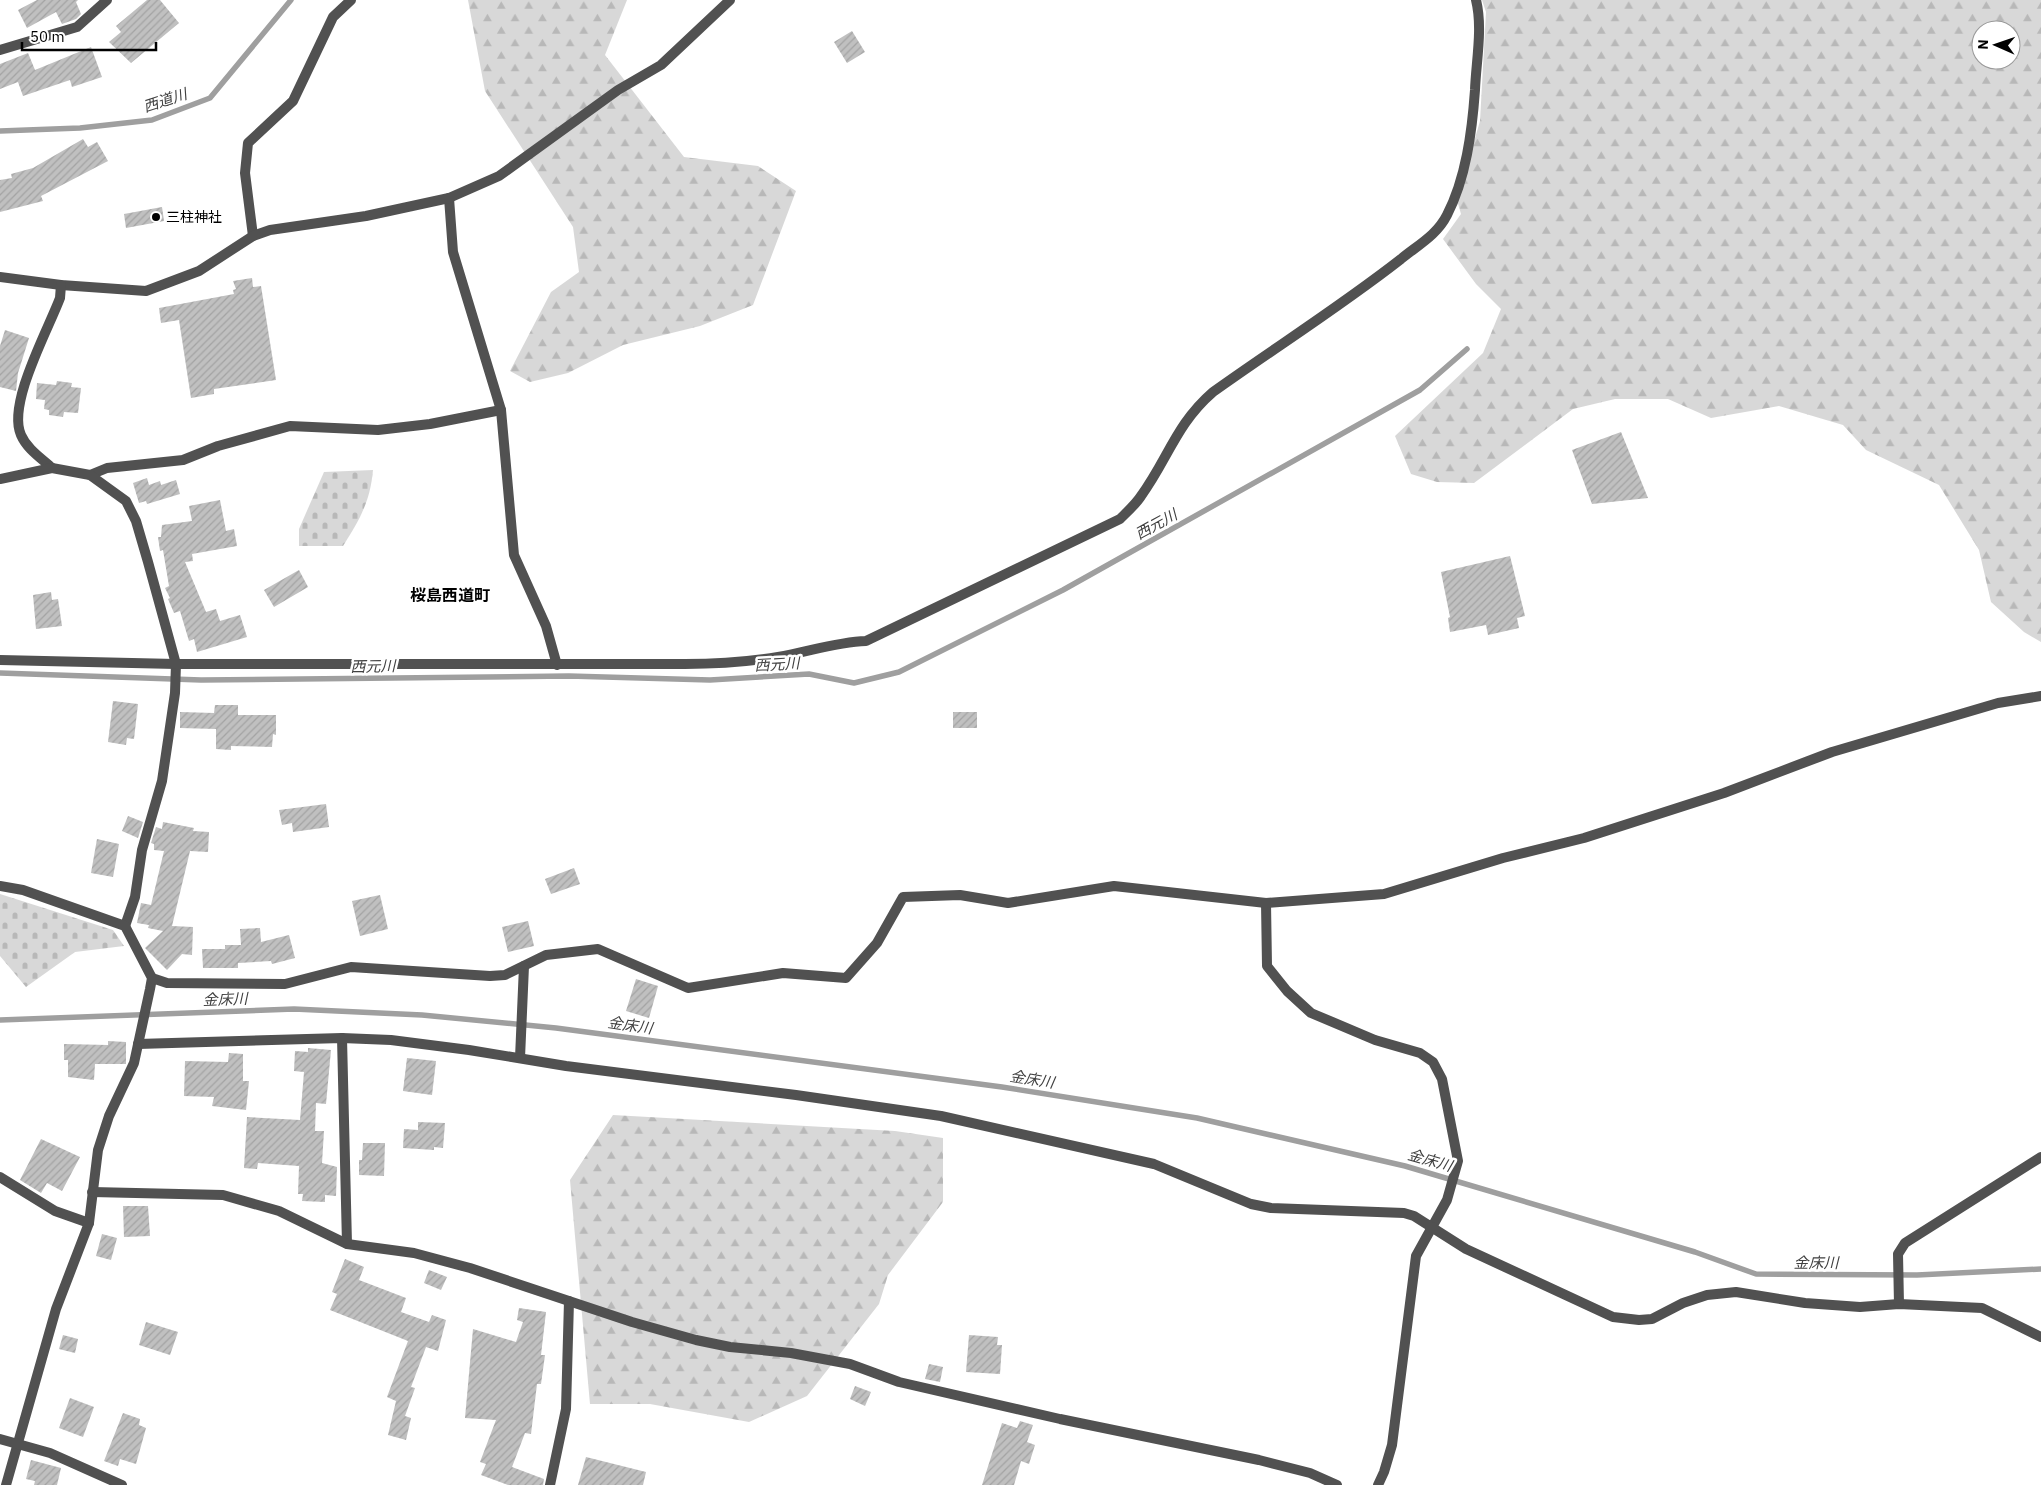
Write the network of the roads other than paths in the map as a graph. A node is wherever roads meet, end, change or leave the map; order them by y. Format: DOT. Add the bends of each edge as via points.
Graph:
graph roads {
  1 [pos="107,0"];
  2 [pos="351,0"];
  3 [pos="730,0"];
  4 [pos="1476,0"];
  5 [pos="0,50"];
  6 [pos="450,198"];
  7 [pos="253,236"];
  8 [pos="0,277"];
  9 [pos="61,285"];
  10 [pos="501,410"];
  11 [pos="52,468"];
  12 [pos="90,475"];
  13 [pos="0,479"];
  14 [pos="0,660"];
  15 [pos="176,664"];
  16 [pos="557,665"];
  17 [pos="2041,696"];
  18 [pos="0,886"];
  19 [pos="1266,903"];
  20 [pos="125,926"];
  21 [pos="524,966"];
  22 [pos="151,983"];
  23 [pos="342,1038"];
  24 [pos="138,1044"];
  25 [pos="520,1058"];
  26 [pos="2041,1157"];
  27 [pos="0,1177"];
  28 [pos="92,1192"];
  29 [pos="89,1223"];
  30 [pos="1432,1228"];
  31 [pos="346,1244"];
  32 [pos="569,1301"];
  33 [pos="1898,1304"];
  34 [pos="2041,1337"];
  35 [pos="0,1440"];
  36 [pos="19,1445"];
  37 [pos="6,1485"];
  38 [pos="122,1485"];
  39 [pos="550,1485"];
  40 [pos="1336,1485"];
  41 [pos="1378,1485"];
  1 -- 5 [label="street" via="77,27"];
  2 -- 7 [label="street" via="333,17 293,101 248,143 245,173"];
  3 -- 6 [label="street" via="661,65 618,90 499,176"];
  4 -- 16 [label="street" via="1478,31 1473,118 1460,185 1447,216 1430,238 1365,288 1220,387 1195,408 1174,437 1141,497 1120,519 866,642 846,642 778,657 723,664"];
  6 -- 7 [label="street" via="366,216 270,230"];
  6 -- 10 [label="street" via="453,252"];
  7 -- 9 [label="street" via="199,271 146,291"];
  8 -- 9 [label="street"];
  9 -- 11 [label="street" via="60,298 18,400 17,419 20,434 28,447"];
  10 -- 12 [label="street" via="378,430 290,426 218,446 183,460 107,468"];
  10 -- 16 [label="street" via="514,554 546,626"];
  11 -- 12 [label="street"];
  11 -- 13 [label="street"];
  12 -- 15 [label="street" via="126,501 136,521"];
  14 -- 15 [label="street"];
  15 -- 16 [label="street"];
  15 -- 20 [label="street" via="162,781 142,850 135,897"];
  17 -- 19 [label="street" via="1998,703 1841,750 1724,793 1584,838 1503,858 1384,894"];
  18 -- 20 [label="street" via="24,890"];
  19 -- 21 [label="street" via="1114,886 1008,903 960,895 903,897 878,943 846,978 783,972 688,988 598,949 546,955"];
  19 -- 30 [label="street" via="1267,966 1287,991 1311,1013 1375,1040 1420,1053 1433,1062 1442,1079 1458,1161 1447,1200"];
  20 -- 22 [label="street"];
  21 -- 22 [label="street" via="506,975 490,976 351,967 285,984"];
  21 -- 25 [label="street"];
  22 -- 24 [label="street"];
  23 -- 24 [label="street"];
  23 -- 25 [label="street" via="392,1040"];
  23 -- 31 [label="street"];
  24 -- 28 [label="street" via="134,1063 101,1141"];
  25 -- 30 [label="street" via="941,1116 1154,1164 1251,1204 1271,1208 1392,1211 1414,1216"];
  26 -- 33 [label="street" via="1904,1243 1897,1260"];
  27 -- 29 [label="street" via="55,1212"];
  28 -- 29 [label="street"];
  28 -- 31 [label="street" via="222,1195 279,1211"];
  29 -- 36 [label="street" via="56,1309"];
  30 -- 33 [label="street" via="1466,1249 1613,1317 1625,1319 1652,1319 1707,1295 1736,1292 1805,1303 1860,1307"];
  30 -- 41 [label="street" via="1416,1256 1392,1445"];
  31 -- 32 [label="street" via="414,1253"];
  32 -- 39 [label="street" via="566,1409"];
  32 -- 40 [label="street" via="696,1340 850,1364 899,1382 1259,1460 1310,1473"];
  33 -- 34 [label="street" via="1982,1308"];
  35 -- 36 [label="street"];
  36 -- 37 [label="street"];
  36 -- 38 [label="street" via="50,1454"];
}
